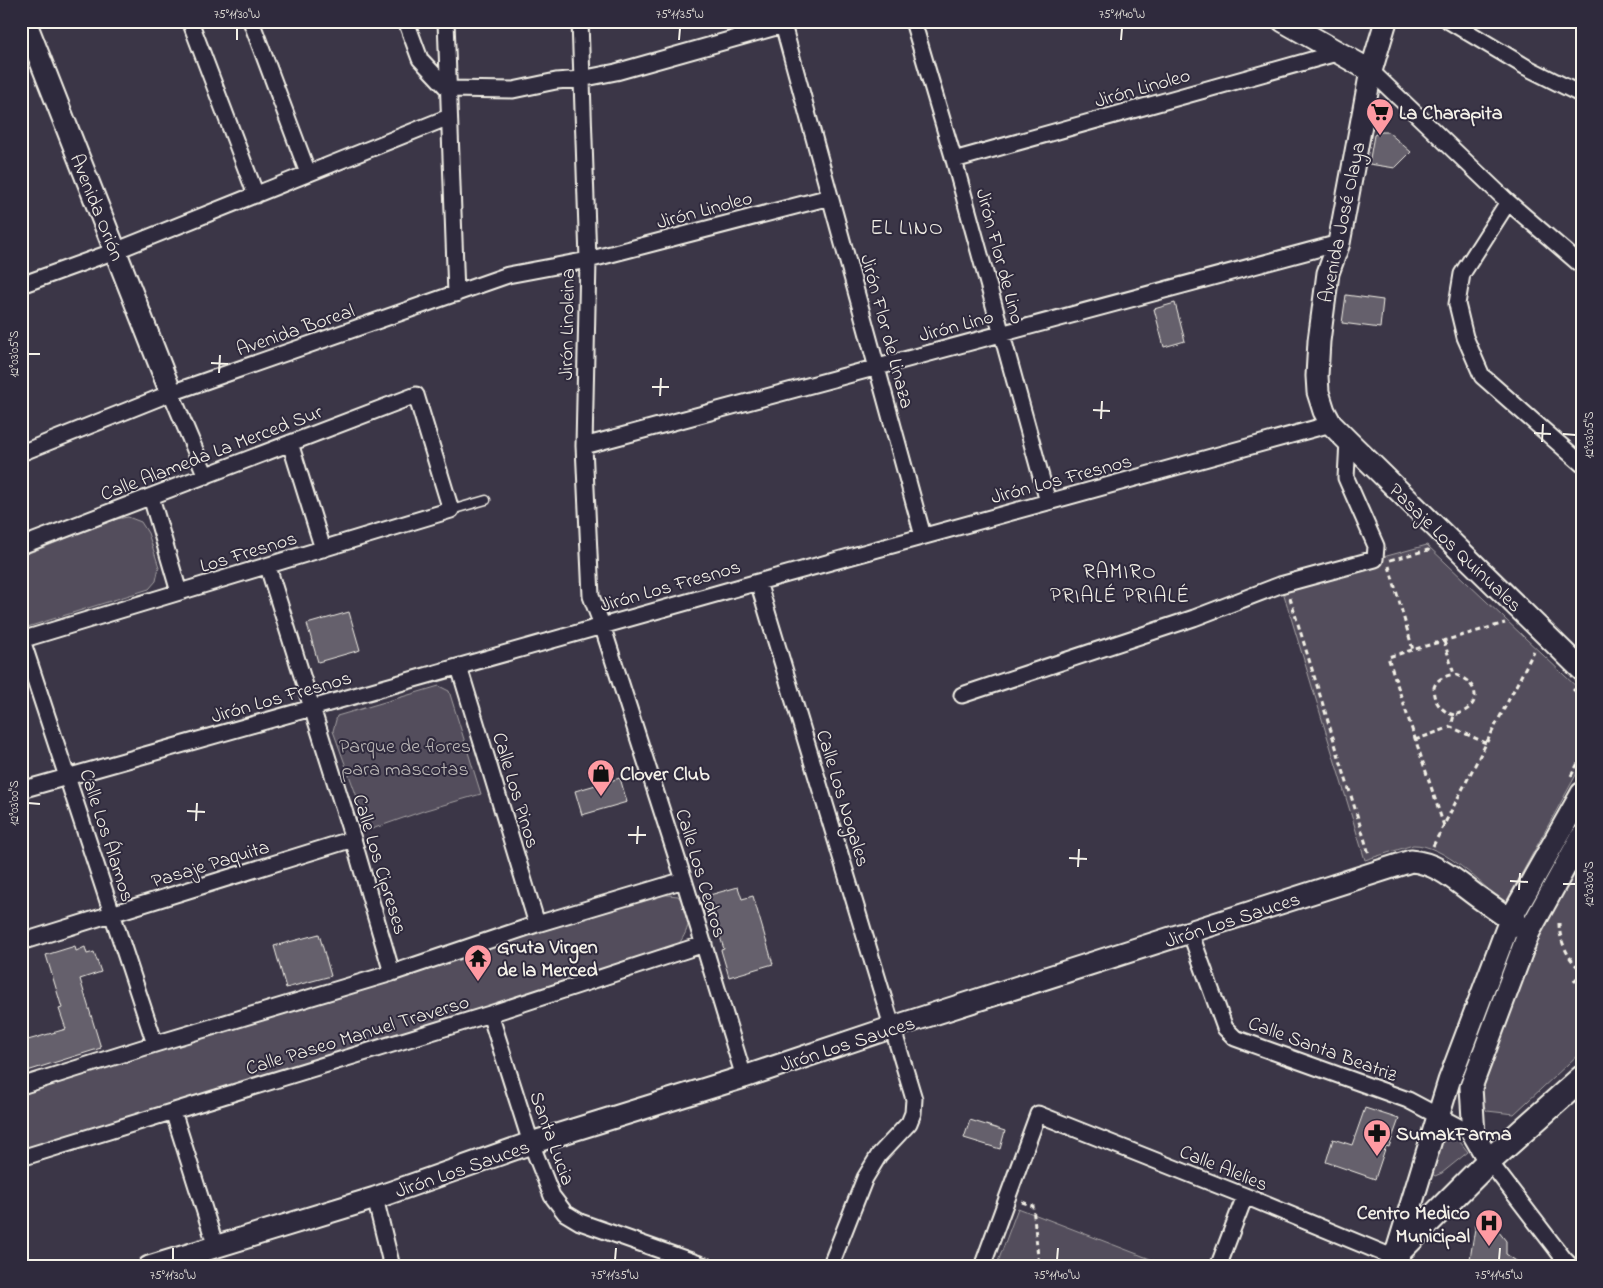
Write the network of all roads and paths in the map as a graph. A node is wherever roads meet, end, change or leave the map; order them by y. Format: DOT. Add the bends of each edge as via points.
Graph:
graph roads {
  1 [pos="25,21"];
  2 [pos="190,21"];
  3 [pos="251,21"];
  4 [pos="406,21"];
  5 [pos="446,21"];
  6 [pos="580,21"];
  7 [pos="913,21"];
  8 [pos="1282,21"];
  9 [pos="1386,21"];
  10 [pos="1449,21"];
  11 [pos="783,23"];
  12 [pos="1340,52"];
  13 [pos="1372,71"];
  14 [pos="581,79"];
  15 [pos="448,89"];
  16 [pos="1582,96"];
  17 [pos="449,117"];
  18 [pos="954,160"];
  19 [pos="308,173"];
  20 [pos="256,195"];
  21 [pos="830,197"];
  22 [pos="1508,202"];
  23 [pos="1339,243"];
  24 [pos="115,251"];
  25 [pos="588,260"];
  26 [pos="1582,266"];
  27 [pos="21,285"];
  28 [pos="456,294"];
  29 [pos="1002,333"];
  30 [pos="877,367"];
  31 [pos="172,393"];
  32 [pos="1331,424"];
  33 [pos="1348,441"];
  34 [pos="290,443"];
  35 [pos="584,446"];
  36 [pos="21,453"];
  37 [pos="1582,464"];
  38 [pos="206,476"];
  39 [pos="151,497"];
  40 [pos="486,500"];
  41 [pos="1048,502"];
  42 [pos="451,510"];
  43 [pos="923,536"];
  44 [pos="21,546"];
  45 [pos="323,549"];
  46 [pos="1435,556"];
  47 [pos="268,567"];
  48 [pos="758,582"];
  49 [pos="1288,589"];
  50 [pos="179,592"];
  51 [pos="1498,617"];
  52 [pos="602,625"];
  53 [pos="22,640"];
  54 [pos="1444,641"];
  55 [pos="1413,650"];
  56 [pos="1540,658"];
  57 [pos="459,667"];
  58 [pos="1454,674"];
  59 [pos="1575,677"];
  60 [pos="962,694"];
  61 [pos="1582,697"];
  62 [pos="311,707"];
  63 [pos="1454,715"];
  64 [pos="1451,727"];
  65 [pos="1415,740"];
  66 [pos="1486,743"];
  67 [pos="1582,756"];
  68 [pos="68,778"];
  69 [pos="1575,787"];
  70 [pos="21,790"];
  71 [pos="1444,826"];
  72 [pos="1582,836"];
  73 [pos="353,839"];
  74 [pos="1428,844"];
  75 [pos="1433,846"];
  76 [pos="1438,848"];
  77 [pos="1378,852"];
  78 [pos="684,880"];
  79 [pos="112,914"];
  80 [pos="1559,919"];
  81 [pos="1510,920"];
  82 [pos="537,924"];
  83 [pos="1190,932"];
  84 [pos="1530,932"];
  85 [pos="21,942"];
  86 [pos="704,944"];
  87 [pos="1582,971"];
  88 [pos="392,973"];
  89 [pos="1574,982"];
  90 [pos="490,1014"];
  91 [pos="893,1027"];
  92 [pos="155,1044"];
  93 [pos="744,1077"];
  94 [pos="1582,1078"];
  95 [pos="21,1086"];
  96 [pos="173,1111"];
  97 [pos="1437,1116"];
  98 [pos="1474,1135"];
  99 [pos="531,1143"];
  100 [pos="21,1158"];
  101 [pos="1489,1161"];
  102 [pos="1245,1196"];
  103 [pos="375,1198"];
  104 [pos="1033,1206"];
  105 [pos="216,1247"];
  106 [pos="1394,1260"];
  107 [pos="149,1267"];
  108 [pos="392,1267"];
  109 [pos="708,1267"];
  110 [pos="830,1267"];
  111 [pos="982,1267"];
  112 [pos="1039,1267"];
  113 [pos="1218,1267"];
  114 [pos="1572,1267"];
  1 -- 24 [label="street, Avenida Orión"];
  2 -- 20 [label="street"];
  3 -- 19 [label="street"];
  4 -- 15 [label="street" via="420,59"];
  5 -- 15 [label="street"];
  6 -- 14 [label="street, Jirón Linoleina"];
  7 -- 18 [label="street, Jirón Flor de Lino"];
  8 -- 12 [label="street"];
  9 -- 13 [label="street, Avenida José Olaya"];
  10 -- 16 [label="street"];
  11 -- 14 [label="street" via="616,72"];
  11 -- 21 [label="street, Jirón Flor de Linaza"];
  12 -- 13 [label="street"];
  12 -- 18 [label="street, Jirón Linoleo"];
  13 -- 22 [label="street"];
  13 -- 23 [label="street, Avenida José Olaya"];
  14 -- 15 [label="street" via="513,90"];
  14 -- 25 [label="street, Jirón Linoleina"];
  15 -- 17 [label="street"];
  17 -- 19 [label="street"];
  17 -- 28 [label="street"];
  18 -- 29 [label="street, Jirón Flor de Lino"];
  19 -- 20 [label="street"];
  20 -- 24 [label="street"];
  21 -- 25 [label="street, Jirón Linoleo"];
  21 -- 30 [label="street, Jirón Flor de Linaza"];
  22 -- 26 [label="street"];
  22 -- 37 [label="street" via="1462,274 1457,304 1465,337 1482,376"];
  23 -- 29 [label="street, Jirón Lino"];
  23 -- 32 [label="street, Avenida José Olaya" via="1328,273 1317,358 1318,392"];
  24 -- 27 [label="street"];
  24 -- 31 [label="street, Avenida Orión"];
  25 -- 28 [label="street, Avenida Boreal" via="508,276"];
  25 -- 35 [label="street, Jirón Linoleina"];
  28 -- 31 [label="street, Avenida Boreal"];
  29 -- 30 [label="street, Jirón Lino"];
  29 -- 41 [label="street, Jirón Flor de Lino"];
  30 -- 35 [label="street, Jirón Lino"];
  30 -- 43 [label="street, Jirón Flor de Linaza"];
  31 -- 36 [label="street, Avenida Boreal"];
  31 -- 38 [label="street"];
  32 -- 33 [label="street, Pasaje Los Quinuales"];
  32 -- 41 [label="street, Jirón Los Fresnos"];
  33 -- 59 [label="street, Pasaje Los Quinuales"];
  33 -- 60 [label="street" via="1346,478 1376,546 1375,559 1280,585 1194,618"];
  34 -- 38 [label="street, Calle Alameda La Merced Sur"];
  34 -- 42 [label="street, Calle Alameda La Merced Sur" via="416,395"];
  34 -- 45 [label="street"];
  35 -- 52 [label="street, Jirón Linoleina" via="591,596"];
  38 -- 39 [label="street, Calle Alameda La Merced Sur"];
  39 -- 44 [label="street, Calle Alameda La Merced Sur"];
  39 -- 50 [label="street"];
  40 -- 42 [label="lane, Los Fresnos"];
  41 -- 43 [label="street, Jirón Los Fresnos"];
  42 -- 45 [label="street, Los Fresnos"];
  43 -- 48 [label="street, Jirón Los Fresnos"];
  45 -- 47 [label="street, Los Fresnos"];
  46 -- 55 [label="path" via="1428,550 1387,561"];
  47 -- 50 [label="street, Los Fresnos"];
  47 -- 62 [label="street, Calle Los Cipreses"];
  48 -- 52 [label="street, Jirón Los Fresnos"];
  48 -- 91 [label="street, Calle Los Nogales"];
  49 -- 77 [label="path" via="1369,855"];
  50 -- 53 [label="street, Los Fresnos"];
  51 -- 54 [label="path" via="1505,623"];
  52 -- 57 [label="street, Jirón Los Fresnos"];
  52 -- 78 [label="street, Calle Los Cedros"];
  53 -- 68 [label="street, Calle Los Álamos"];
  54 -- 55 [label="path"];
  54 -- 58 [label="path"];
  55 -- 65 [label="path" via="1388,657"];
  56 -- 66 [label="path" via="1534,651"];
  57 -- 62 [label="street, Jirón Los Fresnos"];
  57 -- 82 [label="street, Calle Los Pinos"];
  58 -- 63 [label="path" via="1437,682 1434,693 1438,706"];
  58 -- 63 [label="path" via="1471,683 1475,692 1469,708"];
  59 -- 61 [label="path"];
  62 -- 68 [label="street, Jirón Los Fresnos"];
  62 -- 73 [label="street, Calle Los Cipreses"];
  63 -- 64 [label="path"];
  64 -- 65 [label="path"];
  64 -- 66 [label="path"];
  65 -- 71 [label="path"];
  66 -- 71 [label="path"];
  67 -- 69 [label="path"];
  68 -- 70 [label="street, Jirón Los Fresnos"];
  68 -- 79 [label="street, Calle Los Álamos"];
  69 -- 81 [label="street"];
  71 -- 75 [label="path"];
  72 -- 84 [label="street"];
  73 -- 79 [label="street, Pasaje Paquita"];
  73 -- 88 [label="street, Calle Los Cipreses"];
  74 -- 75 [label="path"];
  75 -- 76 [label="path"];
  78 -- 82 [label="street"];
  78 -- 86 [label="street, Calle Los Cedros"];
  79 -- 85 [label="street, Pasaje Paquita"];
  79 -- 92 [label="street, Calle Los Álamos"];
  80 -- 87 [label="path" via="1561,937 1568,953"];
  81 -- 83 [label="street, Jirón Los Sauces" via="1438,868 1411,861"];
  81 -- 84 [label="street, Jirón Los Sauces"];
  81 -- 97 [label="street"];
  82 -- 88 [label="street"];
  83 -- 91 [label="street, Jirón Los Sauces"];
  83 -- 97 [label="street, Calle Santa Beatriz" via="1224,1028 1235,1038 1408,1100"];
  84 -- 98 [label="street" via="1471,1087"];
  86 -- 90 [label="street, Calle Paseo Manuel Traverso"];
  86 -- 93 [label="street, Calle Los Cedros"];
  87 -- 89 [label="path"];
  88 -- 92 [label="street"];
  90 -- 96 [label="street, Calle Paseo Manuel Traverso"];
  90 -- 99 [label="street, Santa Lucia"];
  91 -- 93 [label="street, Jirón Los Sauces"];
  91 -- 110 [label="street, Calle Los Nogales" via="914,1099 913,1113 910,1123 879,1155 869,1172"];
  92 -- 95 [label="street"];
  93 -- 99 [label="street, Jirón Los Sauces"];
  94 -- 101 [label="main road"];
  96 -- 100 [label="street, Calle Paseo Manuel Traverso"];
  96 -- 105 [label="street"];
  97 -- 98 [label="street, Calle Santa Beatriz"];
  97 -- 106 [label="street"];
  98 -- 101 [label="street"];
  99 -- 103 [label="street, Jirón Los Sauces"];
  99 -- 109 [label="street, Santa Lucia" via="552,1196 565,1213 580,1222"];
  101 -- 106 [label="main road"];
  101 -- 114 [label="street"];
  102 -- 106 [label="street, Calle Alelies"];
  102 -- 111 [label="street, Calle Alelies" via="1038,1114"];
  102 -- 113 [label="street"];
  103 -- 105 [label="street, Jirón Los Sauces"];
  103 -- 108 [label="street"];
  104 -- 112 [label="path"];
  105 -- 107 [label="street, Jirón Los Sauces"];
}
